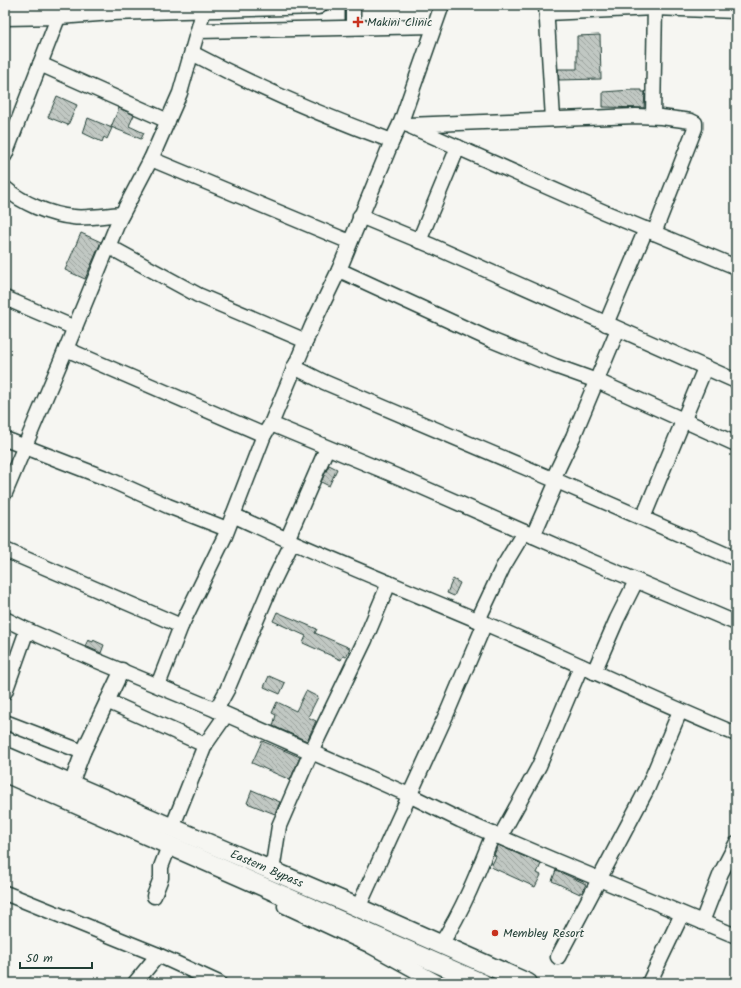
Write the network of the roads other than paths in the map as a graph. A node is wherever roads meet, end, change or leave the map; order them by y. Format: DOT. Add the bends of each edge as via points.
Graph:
graph roads {
  1 [pos="8,5"];
  2 [pos="318,5"];
  3 [pos="353,5"];
  4 [pos="442,5"];
  5 [pos="654,7"];
  6 [pos="204,9"];
  7 [pos="546,9"];
  8 [pos="736,11"];
  9 [pos="5,15"];
  10 [pos="58,15"];
  11 [pos="434,26"];
  12 [pos="353,27"];
  13 [pos="198,31"];
  14 [pos="192,53"];
  15 [pos="40,64"];
  16 [pos="653,116"];
  17 [pos="553,119"];
  18 [pos="168,121"];
  19 [pos="405,124"];
  20 [pos="392,141"];
  21 [pos="458,147"];
  22 [pos="5,155"];
  23 [pos="151,160"];
  24 [pos="5,188"];
  25 [pos="122,214"];
  26 [pos="360,216"];
  27 [pos="650,231"];
  28 [pos="419,241"];
  29 [pos="350,242"];
  30 [pos="108,246"];
  31 [pos="736,266"];
  32 [pos="339,270"];
  33 [pos="5,298"];
  34 [pos="612,327"];
  35 [pos="74,328"];
  36 [pos="306,341"];
  37 [pos="66,349"];
  38 [pos="294,367"];
  39 [pos="705,368"];
  40 [pos="597,381"];
  41 [pos="736,381"];
  42 [pos="684,420"];
  43 [pos="267,429"];
  44 [pos="5,439"];
  45 [pos="736,444"];
  46 [pos="25,448"];
  47 [pos="327,448"];
  48 [pos="555,480"];
  49 [pos="5,493"];
  50 [pos="233,515"];
  51 [pos="643,518"];
  52 [pos="227,529"];
  53 [pos="528,534"];
  54 [pos="290,541"];
  55 [pos="5,550"];
  56 [pos="736,559"];
  57 [pos="636,581"];
  58 [pos="389,583"];
  59 [pos="5,619"];
  60 [pos="481,622"];
  61 [pos="736,623"];
  62 [pos="181,626"];
  63 [pos="27,630"];
  64 [pos="588,669"];
  65 [pos="122,670"];
  66 [pos="158,685"];
  67 [pos="5,692"];
  68 [pos="107,701"];
  69 [pos="680,711"];
  70 [pos="221,712"];
  71 [pos="5,722"];
  72 [pos="736,734"];
  73 [pos="205,745"];
  74 [pos="83,752"];
  75 [pos="311,752"];
  76 [pos="5,756"];
  77 [pos="5,773"];
  78 [pos="71,784"];
  79 [pos="409,795"];
  80 [pos="172,828"];
  81 [pos="497,836"];
  82 [pos="736,844"];
  83 [pos="169,846"];
  84 [pos="272,871"];
  85 [pos="245,879"];
  86 [pos="599,879"];
  87 [pos="5,893"];
  88 [pos="154,896"];
  89 [pos="358,908"];
  90 [pos="682,914"];
  91 [pos="702,922"];
  92 [pos="736,936"];
  93 [pos="441,944"];
  94 [pos="158,955"];
  95 [pos="558,957"];
  96 [pos="135,983"];
  97 [pos="220,983"];
  98 [pos="438,983"];
  99 [pos="482,983"];
  100 [pos="528,983"];
  101 [pos="649,983"];
  1 -- 9 [label="street"];
  2 -- 6 [label="main road"];
  3 -- 12 [label="street"];
  4 -- 11 [label="street"];
  5 -- 7 [label="street"];
  5 -- 8 [label="street"];
  5 -- 16 [label="street"];
  6 -- 10 [label="main road"];
  6 -- 13 [label="street"];
  7 -- 17 [label="street"];
  9 -- 10 [label="main road"];
  10 -- 15 [label="street"];
  11 -- 12 [label="street"];
  11 -- 19 [label="street"];
  12 -- 13 [label="street"];
  13 -- 14 [label="street"];
  14 -- 18 [label="street"];
  14 -- 20 [label="street" via="230,73 354,128"];
  15 -- 18 [label="street"];
  15 -- 22 [label="street"];
  16 -- 17 [label="street"];
  16 -- 27 [label="street" via="691,121 695,123 696,128"];
  17 -- 19 [label="street"];
  18 -- 23 [label="street"];
  19 -- 20 [label="street"];
  19 -- 21 [label="street"];
  20 -- 26 [label="street"];
  21 -- 27 [label="street"];
  21 -- 28 [label="street"];
  23 -- 25 [label="street"];
  23 -- 29 [label="street"];
  24 -- 25 [label="street" via="16,198 44,210 73,218"];
  25 -- 30 [label="street"];
  26 -- 28 [label="street"];
  26 -- 29 [label="street"];
  27 -- 31 [label="street"];
  27 -- 34 [label="street"];
  28 -- 34 [label="street"];
  29 -- 32 [label="street"];
  30 -- 35 [label="street"];
  30 -- 36 [label="street" via="198,295"];
  32 -- 36 [label="street"];
  32 -- 40 [label="street" via="491,340"];
  33 -- 35 [label="street"];
  34 -- 39 [label="street"];
  34 -- 40 [label="street"];
  35 -- 37 [label="street"];
  36 -- 38 [label="street"];
  37 -- 43 [label="street"];
  37 -- 46 [label="street"];
  38 -- 43 [label="street"];
  38 -- 48 [label="street"];
  39 -- 41 [label="street"];
  39 -- 42 [label="street"];
  40 -- 42 [label="street"];
  40 -- 48 [label="street"];
  42 -- 45 [label="street"];
  42 -- 51 [label="street"];
  43 -- 47 [label="street"];
  43 -- 50 [label="street"];
  44 -- 46 [label="street"];
  46 -- 49 [label="street"];
  46 -- 52 [label="street" via="108,479"];
  47 -- 53 [label="street"];
  47 -- 54 [label="street"];
  48 -- 51 [label="street"];
  48 -- 53 [label="street"];
  50 -- 52 [label="street"];
  50 -- 54 [label="street"];
  51 -- 56 [label="street"];
  52 -- 62 [label="street"];
  53 -- 57 [label="street"];
  53 -- 60 [label="street" via="503,568"];
  54 -- 58 [label="street"];
  54 -- 70 [label="street" via="227,690"];
  55 -- 62 [label="street"];
  57 -- 61 [label="street"];
  57 -- 64 [label="street"];
  58 -- 60 [label="street"];
  58 -- 75 [label="street" via="365,640"];
  59 -- 63 [label="street"];
  60 -- 64 [label="street"];
  60 -- 79 [label="street" via="447,713"];
  62 -- 66 [label="street"];
  63 -- 65 [label="street"];
  63 -- 67 [label="street"];
  64 -- 69 [label="street"];
  64 -- 81 [label="street" via="538,766"];
  65 -- 66 [label="street"];
  65 -- 68 [label="street"];
  66 -- 70 [label="street"];
  68 -- 73 [label="street"];
  68 -- 74 [label="street"];
  69 -- 72 [label="street"];
  69 -- 86 [label="street" via="648,787"];
  70 -- 73 [label="street"];
  70 -- 75 [label="street"];
  71 -- 74 [label="street"];
  73 -- 80 [label="street"];
  74 -- 78 [label="street"];
  75 -- 79 [label="street"];
  75 -- 84 [label="street" via="279,826"];
  76 -- 78 [label="main road, Eastern Bypass"];
  77 -- 83 [label="main road, Eastern Bypass"];
  78 -- 80 [label="main road, Eastern Bypass"];
  79 -- 81 [label="street"];
  79 -- 89 [label="street"];
  80 -- 84 [label="main road, Eastern Bypass"];
  81 -- 86 [label="street"];
  81 -- 93 [label="street" via="458,917"];
  82 -- 91 [label="street"];
  83 -- 85 [label="main road, Eastern Bypass"];
  83 -- 88 [label="street"];
  84 -- 89 [label="main road, Eastern Bypass"];
  85 -- 98 [label="street" via="257,893 369,945"];
  85 -- 99 [label="main road, Eastern Bypass"];
  86 -- 90 [label="street"];
  86 -- 95 [label="street"];
  87 -- 94 [label="street"];
  89 -- 93 [label="main road, Eastern Bypass"];
  90 -- 91 [label="street"];
  90 -- 101 [label="street"];
  91 -- 92 [label="street"];
  93 -- 100 [label="main road, Eastern Bypass"];
  94 -- 96 [label="street"];
  94 -- 97 [label="street"];
}
